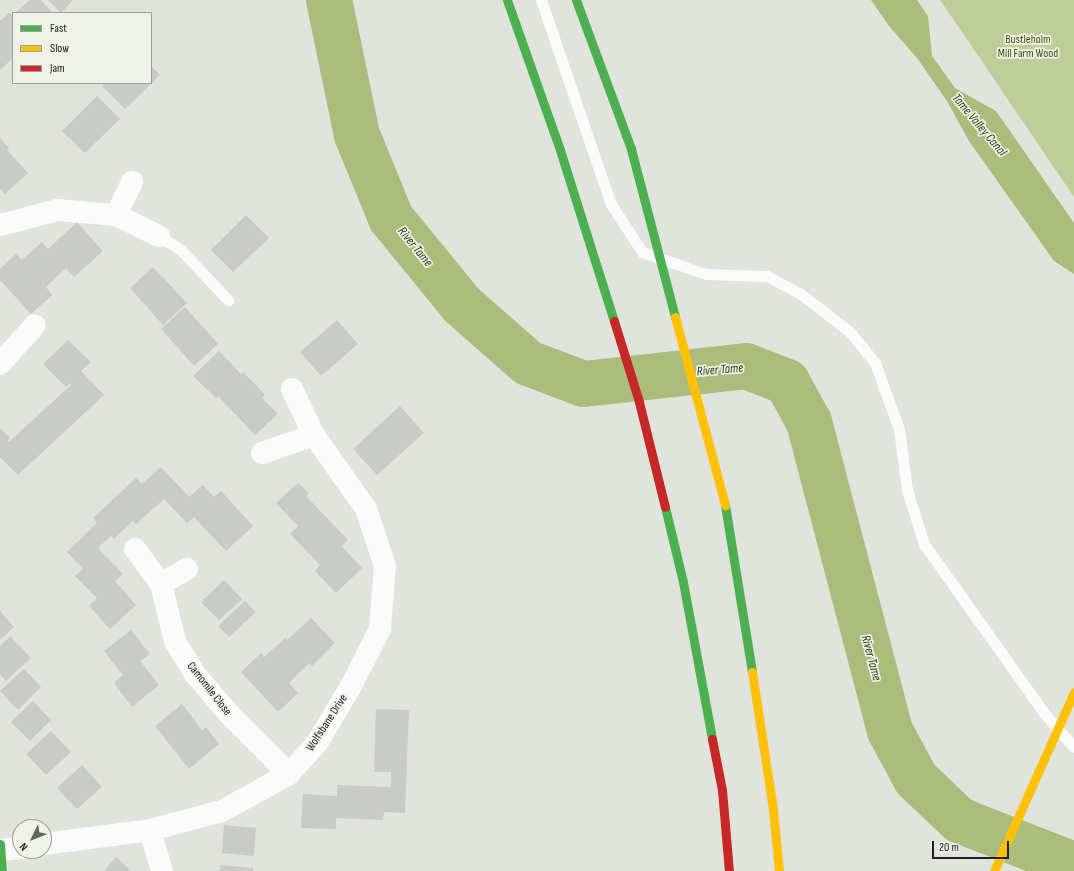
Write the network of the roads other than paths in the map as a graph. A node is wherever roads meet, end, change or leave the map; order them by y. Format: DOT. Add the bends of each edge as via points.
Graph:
graph roads {
  1 [pos="507,0"];
  2 [pos="541,0"];
  3 [pos="576,0"];
  4 [pos="132,182"];
  5 [pos="116,215"];
  6 [pos="0,225"];
  7 [pos="159,236"];
  8 [pos="228,300"];
  9 [pos="35,325"];
  10 [pos="0,364"];
  11 [pos="292,389"];
  12 [pos="314,435"];
  13 [pos="262,453"];
  14 [pos="135,549"];
  15 [pos="187,569"];
  16 [pos="161,584"];
  17 [pos="1074,692"];
  18 [pos="1074,747"];
  19 [pos="289,774"];
  20 [pos="150,830"];
  21 [pos="52,843"];
  22 [pos="162,871"];
  23 [pos="729,871"];
  24 [pos="779,871"];
  25 [pos="994,871"];
  1 -- 23 [label="highway" via="560,150 639,402 683,582 722,790"];
  2 -- 18 [label="lane" via="611,204 642,252 706,274 767,276 800,294 850,332 875,363 899,428 907,490 924,544 1044,713"];
  3 -- 24 [label="highway" via="631,149 726,508 773,810"];
  4 -- 5 [label="street"];
  5 -- 6 [label="street" via="56,210"];
  5 -- 7 [label="street"];
  7 -- 8 [label="lane" via="181,250"];
  9 -- 10 [label="street"];
  11 -- 12 [label="street, Wolfsbane Drive"];
  12 -- 13 [label="street"];
  12 -- 19 [label="street, Wolfsbane Drive" via="366,509 385,566 380,628 351,686 317,743"];
  14 -- 16 [label="street, Camomile Close"];
  15 -- 16 [label="street"];
  16 -- 19 [label="street, Camomile Close" via="175,641 195,674 230,716"];
  17 -- 25 [label="highway"];
  19 -- 20 [label="street, Wolfsbane Drive" via="222,811"];
  20 -- 21 [label="street, Wolfsbane Drive"];
  20 -- 22 [label="street"];
}
